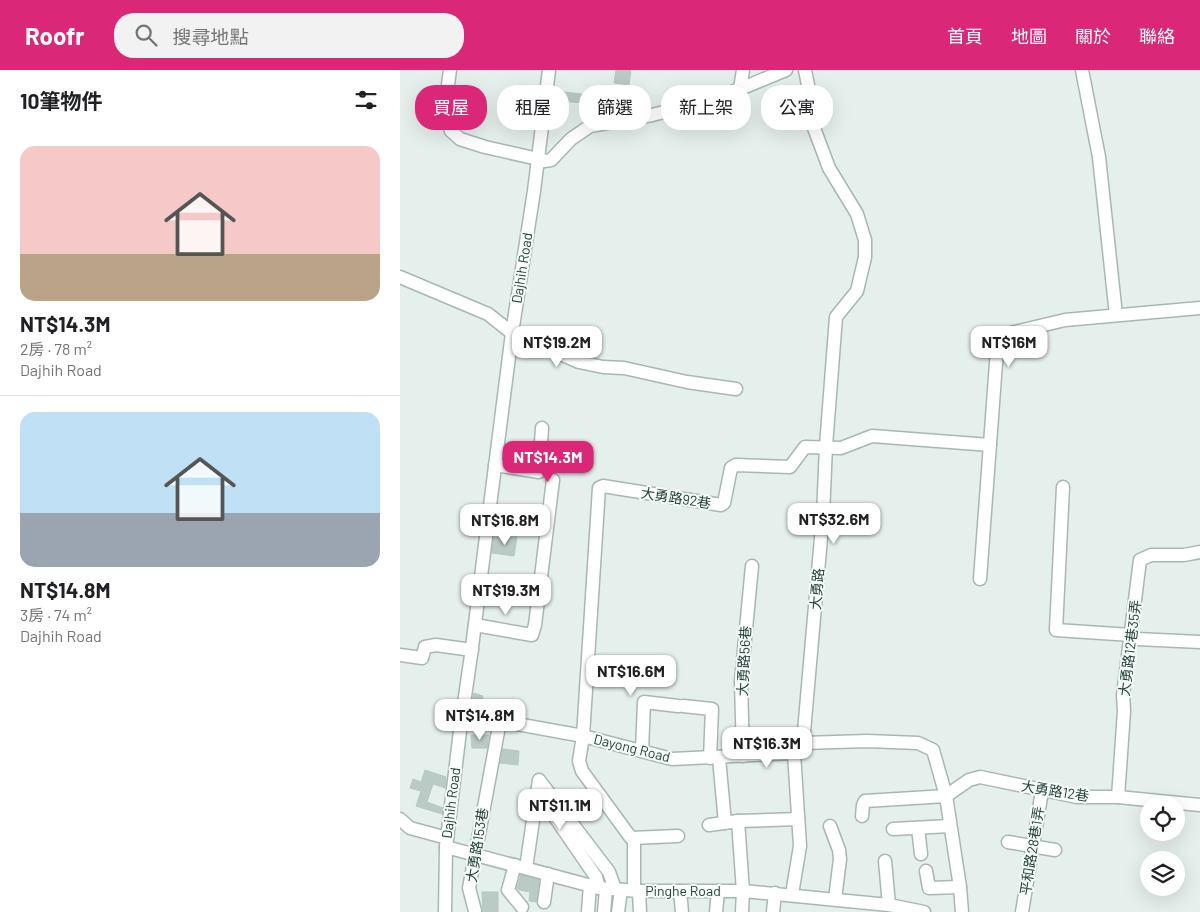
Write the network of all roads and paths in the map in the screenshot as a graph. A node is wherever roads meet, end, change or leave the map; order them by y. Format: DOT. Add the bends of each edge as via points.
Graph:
graph roads {
  1 [pos="450,70"];
  2 [pos="549,70"];
  3 [pos="743,70"];
  4 [pos="784,70"];
  5 [pos="805,70"];
  6 [pos="1082,70"];
  7 [pos="741,85"];
  8 [pos="749,85"];
  9 [pos="661,113"];
  10 [pos="538,161"];
  11 [pos="400,277"];
  12 [pos="1200,308"];
  13 [pos="1116,315"];
  14 [pos="512,332"];
  15 [pos="736,389"];
  16 [pos="542,428"];
  17 [pos="990,445"];
  18 [pos="826,446"];
  19 [pos="495,466"];
  20 [pos="553,480"];
  21 [pos="1063,487"];
  22 [pos="1200,552"];
  23 [pos="752,566"];
  24 [pos="980,579"];
  25 [pos="475,625"];
  26 [pos="1131,635"];
  27 [pos="1200,642"];
  28 [pos="472,650"];
  29 [pos="400,655"];
  30 [pos="462,710"];
  31 [pos="500,721"];
  32 [pos="583,736"];
  33 [pos="803,743"];
  34 [pos="642,750"];
  35 [pos="794,753"];
  36 [pos="743,756"];
  37 [pos="714,758"];
  38 [pos="1042,791"];
  39 [pos="946,796"];
  40 [pos="1118,797"];
  41 [pos="1200,806"];
  42 [pos="862,816"];
  43 [pos="400,819"];
  44 [pos="798,819"];
  45 [pos="731,822"];
  46 [pos="709,825"];
  47 [pos="830,826"];
  48 [pos="950,826"];
  49 [pos="918,828"];
  50 [pos="893,829"];
  51 [pos="678,836"];
  52 [pos="634,838"];
  53 [pos="447,842"];
  54 [pos="1008,842"];
  55 [pos="1032,846"];
  56 [pos="1055,850"];
  57 [pos="921,854"];
  58 [pos="475,855"];
  59 [pos="885,861"];
  60 [pos="520,867"];
  61 [pos="926,871"];
  62 [pos="548,874"];
  63 [pos="960,887"];
  64 [pos="615,889"];
  65 [pos="680,891"];
  66 [pos="718,891"];
  67 [pos="743,891"];
  68 [pos="775,893"];
  69 [pos="792,894"];
  70 [pos="835,900"];
  71 [pos="544,902"];
  72 [pos="889,905"];
  73 [pos="522,907"];
  74 [pos="871,908"];
  75 [pos="475,910"];
  76 [pos="445,912"];
  77 [pos="588,912"];
  78 [pos="604,912"];
  79 [pos="618,912"];
  80 [pos="640,912"];
  81 [pos="682,912"];
  82 [pos="716,912"];
  83 [pos="742,912"];
  84 [pos="773,912"];
  85 [pos="924,912"];
  86 [pos="962,912"];
  87 [pos="1022,912"];
  1 -- 10 [label="street" via="446,100 451,131 460,139"];
  2 -- 10 [label="street, Dajhih Road"];
  3 -- 7 [label="street"];
  4 -- 8 [label="street"];
  5 -- 18 [label="street, 大勇路" via="814,128 828,168 856,214 865,240 865,257 856,291 836,317"];
  6 -- 13 [label="street" via="1099,157"];
  9 -- 10 [label="street" via="590,126 571,139 551,160"];
  10 -- 14 [label="street, Dajhih Road"];
  11 -- 14 [label="street" via="488,314"];
  12 -- 13 [label="street"];
  13 -- 17 [label="street" via="1065,320 998,336"];
  14 -- 15 [label="street" via="579,362"];
  14 -- 19 [label="street, Dajhih Road"];
  16 -- 19 [label="street" via="539,472"];
  17 -- 18 [label="street, 大勇路92巷" via="872,436 841,448"];
  17 -- 24 [label="street"];
  18 -- 32 [label="street, 大勇路92巷" via="805,447 790,467 736,465 731,468 722,505 603,486 599,488"];
  18 -- 33 [label="street, 大勇路"];
  19 -- 25 [label="street, Dajhih Road"];
  20 -- 25 [label="street" via="532,635"];
  21 -- 26 [label="street" via="1056,630"];
  22 -- 26 [label="street, 大勇路12巷35弄" via="1151,555 1140,560"];
  23 -- 36 [label="street, 大勇路56巷" via="741,681"];
  25 -- 28 [label="street, Dajhih Road"];
  26 -- 27 [label="street" via="1137,639"];
  26 -- 40 [label="street, 大勇路12巷35弄" via="1123,695"];
  28 -- 29 [label="street" via="436,645 425,647 422,658"];
  28 -- 30 [label="street, Dajhih Road"];
  30 -- 31 [label="street, Dayong Road"];
  30 -- 53 [label="street, Dajhih Road"];
  31 -- 32 [label="street, Dayong Road"];
  31 -- 58 [label="street, 大勇路153巷"];
  32 -- 34 [label="street, Dayong Road"];
  32 -- 52 [label="street" via="579,761 582,771"];
  33 -- 35 [label="street"];
  33 -- 39 [label="street" via="918,743 933,750"];
  34 -- 37 [label="street, Dayong Road" via="672,759"];
  34 -- 37 [label="street" via="644,702 712,709"];
  35 -- 36 [label="street, Dayong Road"];
  35 -- 44 [label="street"];
  36 -- 37 [label="street, Dayong Road"];
  37 -- 45 [label="street"];
  38 -- 39 [label="street, 大勇路12巷" via="980,777 969,780"];
  38 -- 40 [label="street, 大勇路12巷" via="1077,797"];
  38 -- 55 [label="street, 平和路28巷1弄"];
  39 -- 42 [label="street" via="865,801"];
  39 -- 48 [label="street"];
  40 -- 41 [label="street, 大勇路12巷"];
  43 -- 53 [label="street, Pinghe Road" via="410,828"];
  44 -- 45 [label="street"];
  44 -- 69 [label="street" via="800,846"];
  45 -- 46 [label="street"];
  45 -- 67 [label="street"];
  47 -- 70 [label="street" via="840,860"];
  48 -- 49 [label="street"];
  48 -- 63 [label="street"];
  49 -- 50 [label="street"];
  49 -- 57 [label="street"];
  51 -- 52 [label="street"];
  52 -- 64 [label="street"];
  53 -- 58 [label="street, Pinghe Road"];
  53 -- 76 [label="street, Dajhih Road"];
  54 -- 55 [label="street"];
  55 -- 56 [label="street"];
  55 -- 87 [label="street, 平和路28巷1弄"];
  58 -- 60 [label="street, Pinghe Road"];
  58 -- 75 [label="street, 大勇路153巷" via="470,888"];
  59 -- 72 [label="street"];
  60 -- 62 [label="street, Pinghe Road"];
  60 -- 64 [label="street" via="537,791 596,877"];
  60 -- 73 [label="street" via="508,890"];
  61 -- 63 [label="street" via="929,888"];
  62 -- 64 [label="street, Pinghe Road"];
  62 -- 71 [label="street"];
  63 -- 86 [label="street"];
  64 -- 65 [label="street, Pinghe Road"];
  64 -- 77 [label="street"];
  64 -- 78 [label="street"];
  64 -- 79 [label="street"];
  64 -- 80 [label="street"];
  65 -- 66 [label="street, Pinghe Road"];
  65 -- 81 [label="street"];
  66 -- 67 [label="street, Pinghe Road"];
  66 -- 82 [label="street"];
  67 -- 68 [label="street, Pinghe Road"];
  67 -- 83 [label="street"];
  68 -- 69 [label="street, Pinghe Road"];
  68 -- 84 [label="street"];
  69 -- 70 [label="street, Pinghe Road"];
  70 -- 74 [label="street, Pinghe Road"];
  72 -- 74 [label="street, Pinghe Road"];
  72 -- 85 [label="street, Pinghe Road"];
}
